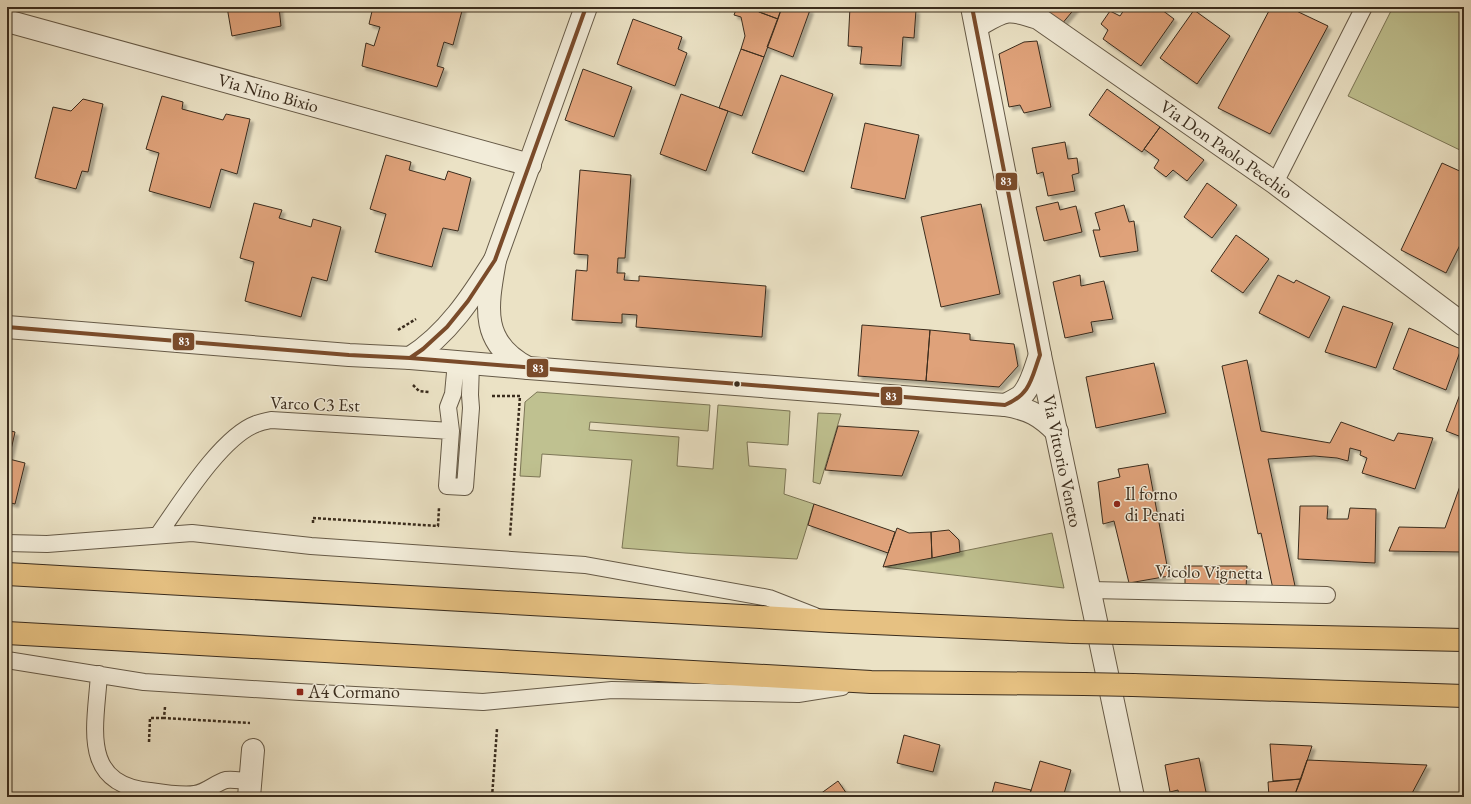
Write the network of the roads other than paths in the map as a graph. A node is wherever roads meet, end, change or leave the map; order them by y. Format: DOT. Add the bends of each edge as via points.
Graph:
graph roads {
  1 [pos="586,7"];
  2 [pos="1364,7"];
  3 [pos="1034,12"];
  4 [pos="974,17"];
  5 [pos="7,22"];
  6 [pos="530,165"];
  7 [pos="1275,183"];
  8 [pos="495,260"];
  9 [pos="1464,325"];
  10 [pos="7,327"];
  11 [pos="1040,355"];
  12 [pos="410,358"];
  13 [pos="463,362"];
  14 [pos="528,368"];
  15 [pos="1006,405"];
  16 [pos="451,432"];
  17 [pos="1057,432"];
  18 [pos="158,535"];
  19 [pos="7,543"];
  20 [pos="7,574"];
  21 [pos="1090,590"];
  22 [pos="1327,595"];
  23 [pos="830,621"];
  24 [pos="7,633"];
  25 [pos="1464,640"];
  26 [pos="7,660"];
  27 [pos="99,674"];
  28 [pos="871,682"];
  29 [pos="1464,696"];
  30 [pos="253,750"];
  31 [pos="250,789"];
  32 [pos="1133,797"];
  1 -- 6 [label="street"];
  2 -- 7 [label="lane"];
  3 -- 4 [label="street, Via Don Paolo Pecchio" via="1006,11"];
  3 -- 7 [label="street, Via Don Paolo Pecchio"];
  4 -- 11 [label="street, Via Vittorio Veneto"];
  5 -- 6 [label="street, Via Nino Bixio"];
  6 -- 8 [label="street"];
  7 -- 9 [label="street, Via Don Paolo Pecchio"];
  8 -- 12 [label="street" via="450,323"];
  8 -- 14 [label="street" via="488,309 490,326 509,356"];
  10 -- 12 [label="street"];
  11 -- 15 [label="street" via="1027,387 1020,397"];
  11 -- 17 [label="street, Via Vittorio Veneto"];
  12 -- 13 [label="street"];
  13 -- 14 [label="street"];
  13 -- 16 [label="lane" via="448,407"];
  13 -- 16 [label="lane" via="471,408 465,487 447,486"];
  14 -- 15 [label="street"];
  15 -- 17 [label="street" via="1035,413"];
  16 -- 18 [label="lane, Varco C3 Est" via="271,420 256,424 241,432 224,447"];
  17 -- 21 [label="street, Via Vittorio Veneto"];
  18 -- 19 [label="lane" via="47,544"];
  18 -- 23 [label="lane" via="192,533 311,546 585,565 769,598"];
  20 -- 23 [label="highway"];
  21 -- 22 [label="lane, Vicolo Vignetta"];
  21 -- 32 [label="street, Via Vittorio Veneto"];
  23 -- 25 [label="highway, bridge" via="1072,632"];
  24 -- 28 [label="highway"];
  26 -- 27 [label="lane"];
  27 -- 28 [label="lane" via="152,682 483,702 612,690 798,694"];
  27 -- 31 [label="lane" via="95,743 102,766 110,776 131,788 144,791 194,794 227,780"];
  28 -- 29 [label="highway, bridge" via="1132,685"];
  30 -- 31 [label="street"];
}
